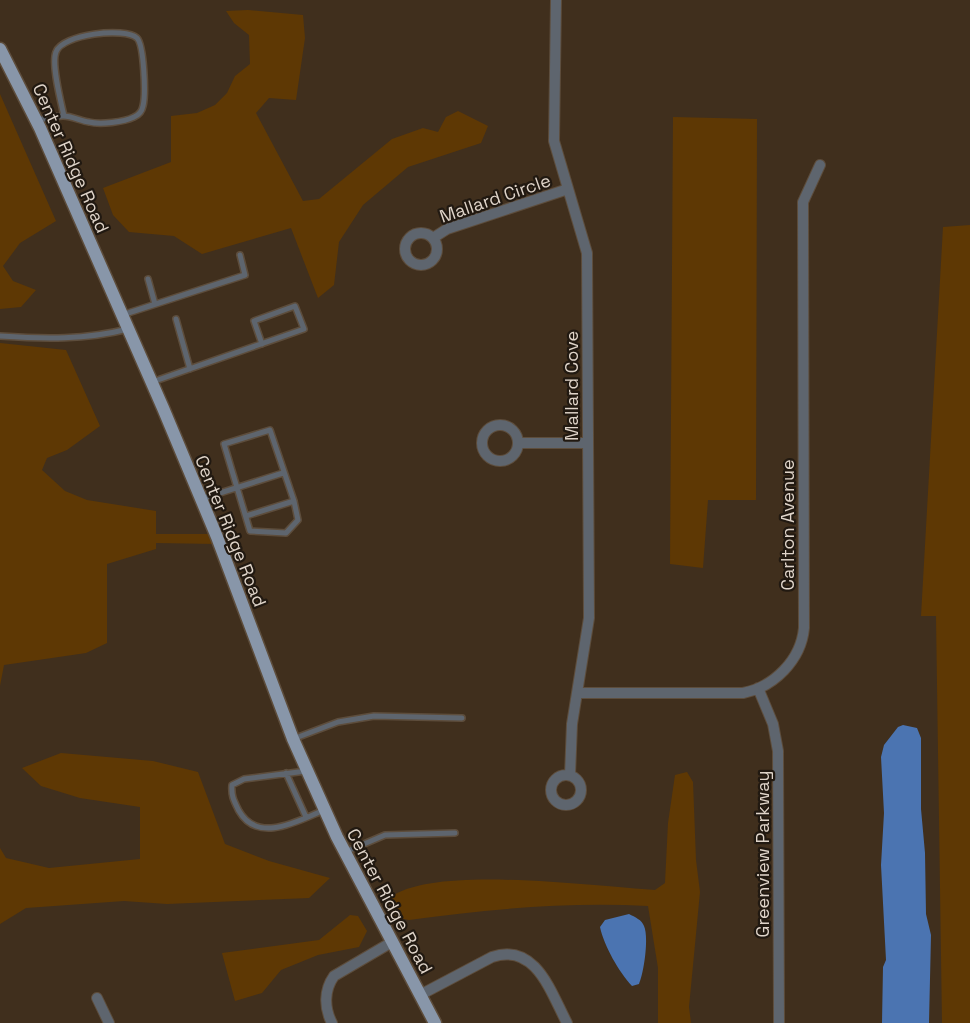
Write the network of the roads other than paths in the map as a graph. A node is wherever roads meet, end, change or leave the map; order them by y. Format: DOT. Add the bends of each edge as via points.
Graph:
graph roads {
  1 [pos="556,0"];
  2 [pos="0,48"];
  3 [pos="64,116"];
  4 [pos="36,120"];
  5 [pos="820,165"];
  6 [pos="568,189"];
  7 [pos="433,238"];
  8 [pos="240,255"];
  9 [pos="148,278"];
  10 [pos="155,304"];
  11 [pos="121,315"];
  12 [pos="176,319"];
  13 [pos="128,329"];
  14 [pos="0,336"];
  15 [pos="262,344"];
  16 [pos="190,369"];
  17 [pos="151,382"];
  18 [pos="518,443"];
  19 [pos="588,443"];
  20 [pos="284,473"];
  21 [pos="237,487"];
  22 [pos="200,499"];
  23 [pos="294,501"];
  24 [pos="246,516"];
  25 [pos="758,688"];
  26 [pos="577,693"];
  27 [pos="462,718"];
  28 [pos="293,739"];
  29 [pos="307,770"];
  30 [pos="286,773"];
  31 [pos="570,775"];
  32 [pos="324,810"];
  33 [pos="306,817"];
  34 [pos="455,833"];
  35 [pos="345,852"];
  36 [pos="392,942"];
  37 [pos="420,995"];
  38 [pos="97,998"];
  39 [pos="109,1023"];
  40 [pos="332,1023"];
  41 [pos="435,1023"];
  42 [pos="567,1023"];
  43 [pos="779,1023"];
  1 -- 6 [label="street, Mallard Cove" via="554,141"];
  2 -- 4 [label="main road, Center Ridge Road"];
  3 -- 3 [label="lane" via="91,123 132,118 139,114 143,106 143,64 139,40 128,33 86,34 60,45 55,52"];
  3 -- 4 [label="lane"];
  4 -- 11 [label="main road, Center Ridge Road"];
  5 -- 25 [label="street, Carlton Avenue" via="803,202 803,634 798,650 785,669"];
  6 -- 7 [label="street, Mallard Circle" via="446,229"];
  6 -- 19 [label="street, Mallard Cove" via="587,253"];
  8 -- 10 [label="lane" via="245,275"];
  9 -- 10 [label="lane"];
  10 -- 11 [label="lane"];
  11 -- 13 [label="main road, Center Ridge Road"];
  12 -- 16 [label="lane"];
  13 -- 14 [label="lane" via="101,336 72,338"];
  13 -- 17 [label="main road, Center Ridge Road"];
  15 -- 15 [label="lane" via="304,329 296,306 254,321"];
  15 -- 16 [label="lane"];
  16 -- 17 [label="lane"];
  17 -- 22 [label="main road, Center Ridge Road"];
  18 -- 19 [label="street"];
  19 -- 26 [label="street, Mallard Cove" via="589,618"];
  20 -- 21 [label="lane"];
  20 -- 21 [label="lane" via="270,430 224,444"];
  20 -- 23 [label="lane"];
  21 -- 22 [label="lane"];
  21 -- 24 [label="lane"];
  22 -- 28 [label="main road, Center Ridge Road"];
  23 -- 24 [label="lane"];
  23 -- 24 [label="lane" via="298,520 286,533 250,531"];
  25 -- 26 [label="street, Carlton Avenue" via="743,693"];
  25 -- 43 [label="street, Greenview Parkway" via="773,724 778,751"];
  26 -- 31 [label="street, Mallard Cove"];
  27 -- 28 [label="lane" via="374,716 338,722"];
  28 -- 29 [label="main road, Center Ridge Road"];
  29 -- 30 [label="lane"];
  29 -- 32 [label="main road, Center Ridge Road"];
  30 -- 33 [label="lane"];
  30 -- 33 [label="lane" via="244,779 232,785 234,802 246,821 260,827 281,827"];
  32 -- 33 [label="lane"];
  32 -- 35 [label="main road, Center Ridge Road"];
  34 -- 35 [label="lane" via="384,836"];
  35 -- 36 [label="main road, Center Ridge Road"];
  36 -- 37 [label="main road, Center Ridge Road"];
  36 -- 40 [label="street" via="334,976 328,985 327,996 327,1014"];
  37 -- 41 [label="main road, Center Ridge Road"];
  37 -- 42 [label="street" via="492,957 514,954 535,966"];
  38 -- 39 [label="street"];
}
